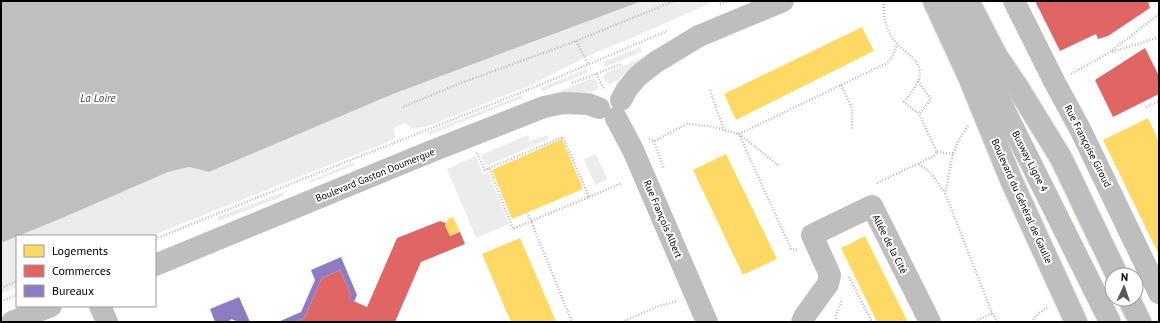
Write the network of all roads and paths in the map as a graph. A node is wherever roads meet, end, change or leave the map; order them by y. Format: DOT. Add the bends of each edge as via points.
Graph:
graph roads {
  1 [pos="674,1"];
  2 [pos="727,1"];
  3 [pos="783,1"];
  4 [pos="884,1"];
  5 [pos="934,1"];
  6 [pos="950,1"];
  7 [pos="968,1"];
  8 [pos="1014,1"];
  9 [pos="718,5"];
  10 [pos="1159,14"];
  11 [pos="670,29"];
  12 [pos="1159,36"];
  13 [pos="576,41"];
  14 [pos="897,44"];
  15 [pos="1110,52"];
  16 [pos="589,65"];
  17 [pos="982,66"];
  18 [pos="596,74"];
  19 [pos="918,80"];
  20 [pos="1055,83"];
  21 [pos="841,85"];
  22 [pos="710,90"];
  23 [pos="1159,101"];
  24 [pos="611,105"];
  25 [pos="403,107"];
  26 [pos="1146,107"];
  27 [pos="983,111"];
  28 [pos="919,114"];
  29 [pos="725,130"];
  30 [pos="852,130"];
  31 [pos="739,134"];
  32 [pos="467,138"];
  33 [pos="654,141"];
  34 [pos="937,152"];
  35 [pos="953,154"];
  36 [pos="919,164"];
  37 [pos="778,165"];
  38 [pos="489,168"];
  39 [pos="622,183"];
  40 [pos="877,183"];
  41 [pos="945,193"];
  42 [pos="589,197"];
  43 [pos="527,213"];
  44 [pos="531,221"];
  45 [pos="156,239"];
  46 [pos="820,252"];
  47 [pos="156,265"];
  48 [pos="1113,267"];
  49 [pos="849,277"];
  50 [pos="16,281"];
  51 [pos="853,284"];
  52 [pos="849,287"];
  53 [pos="1,288"];
  54 [pos="1159,293"];
  55 [pos="16,294"];
  56 [pos="843,297"];
  57 [pos="678,300"];
  58 [pos="1,301"];
  59 [pos="1053,304"];
  60 [pos="49,307"];
  61 [pos="100,307"];
  62 [pos="1133,307"];
  63 [pos="992,313"];
  64 [pos="12,322"];
  65 [pos="107,322"];
  66 [pos="572,322"];
  67 [pos="622,322"];
  68 [pos="706,322"];
  69 [pos="802,322"];
  70 [pos="836,322"];
  71 [pos="872,322"];
  72 [pos="930,322"];
  73 [pos="975,322"];
  74 [pos="998,322"];
  75 [pos="1031,322"];
  76 [pos="1076,322"];
  77 [pos="1110,322"];
  78 [pos="1140,322"];
  1 -- 13 [label="path"];
  2 -- 9 [label="path"];
  3 -- 24 [label="street" via="699,36 638,76"];
  4 -- 14 [label="path" via="887,30"];
  5 -- 17 [label="street"];
  6 -- 17 [label="street, Busway Ligne 4"];
  7 -- 17 [label="street"];
  8 -- 20 [label="street, Rue Françoise Giroud"];
  10 -- 15 [label="path"];
  11 -- 16 [label="path"];
  12 -- 15 [label="path"];
  13 -- 16 [label="path"];
  13 -- 25 [label="path"];
  14 -- 19 [label="path" via="917,63 920,71"];
  14 -- 21 [label="path" via="887,63"];
  15 -- 20 [label="path"];
  16 -- 45 [label="path"];
  17 -- 27 [label="street, Boulevard du Général de Gaulle"];
  17 -- 48 [label="street" via="1018,88 1061,158"];
  17 -- 77 [label="street, Busway Ligne 4"];
  18 -- 24 [label="path"];
  19 -- 28 [label="path" via="931,99"];
  19 -- 28 [label="path" via="904,102"];
  20 -- 54 [label="street, Rue Françoise Giroud"];
  21 -- 30 [label="path" via="852,108"];
  21 -- 31 [label="path"];
  22 -- 29 [label="path"];
  23 -- 26 [label="path"];
  24 -- 32 [label="street, Boulevard Gaston Doumergue" via="564,103 544,107"];
  24 -- 68 [label="street, Rue François Albert" via="633,150"];
  27 -- 35 [label="path" via="964,131"];
  27 -- 76 [label="street, Boulevard du Général de Gaulle" via="1012,182"];
  28 -- 34 [label="path"];
  29 -- 31 [label="path"];
  29 -- 33 [label="path" via="687,124"];
  31 -- 37 [label="path"];
  31 -- 46 [label="path" via="791,249"];
  32 -- 38 [label="path" via="477,151 485,170"];
  32 -- 47 [label="street, Boulevard Gaston Doumergue"];
  34 -- 35 [label="path"];
  34 -- 36 [label="path"];
  35 -- 41 [label="path"];
  36 -- 40 [label="path"];
  36 -- 41 [label="path" via="934,176"];
  38 -- 42 [label="path" via="563,137"];
  38 -- 44 [label="path" via="513,229"];
  39 -- 42 [label="path"];
  41 -- 63 [label="path"];
  42 -- 44 [label="path"];
  43 -- 44 [label="path"];
  44 -- 66 [label="path"];
  46 -- 69 [label="street, Allée de la Cité" via="830,275 828,284"];
  46 -- 72 [label="street, Allée de la Cité" via="812,235 872,206"];
  49 -- 51 [label="path"];
  50 -- 53 [label="path"];
  51 -- 52 [label="path"];
  51 -- 71 [label="path"];
  55 -- 58 [label="path"];
  56 -- 70 [label="path"];
  57 -- 67 [label="path"];
  59 -- 75 [label="path"];
  60 -- 64 [label="street"];
  61 -- 65 [label="street"];
  62 -- 78 [label="street"];
  63 -- 73 [label="path"];
  63 -- 74 [label="path"];
}
